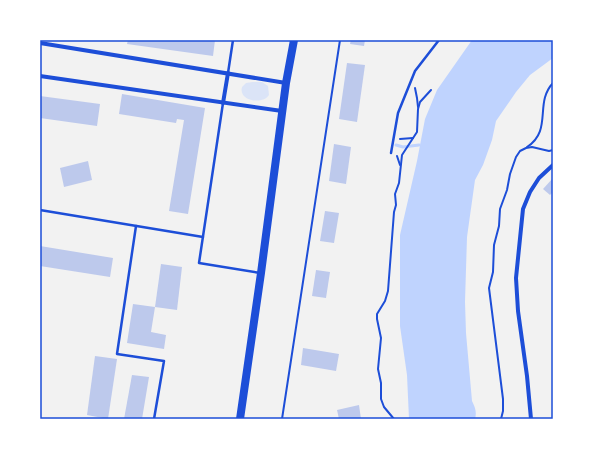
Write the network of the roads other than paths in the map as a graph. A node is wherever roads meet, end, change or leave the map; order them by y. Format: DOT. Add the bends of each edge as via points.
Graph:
graph roads {
  1 [pos="233,40"];
  2 [pos="294,40"];
  3 [pos="439,40"];
  4 [pos="40,43"];
  5 [pos="228,73"];
  6 [pos="40,76"];
  7 [pos="286,83"];
  8 [pos="223,103"];
  9 [pos="282,111"];
  10 [pos="391,153"];
  11 [pos="553,164"];
  12 [pos="40,210"];
  13 [pos="136,226"];
  14 [pos="203,237"];
  15 [pos="261,273"];
  16 [pos="154,419"];
  17 [pos="240,419"];
  18 [pos="531,419"];
  1 -- 5 [label="lane"];
  2 -- 7 [label="highway"];
  3 -- 10 [label="lane" via="415,71 398,113"];
  4 -- 5 [label="street"];
  5 -- 7 [label="street"];
  5 -- 8 [label="street"];
  6 -- 8 [label="street"];
  7 -- 9 [label="highway"];
  8 -- 9 [label="street"];
  8 -- 14 [label="lane"];
  9 -- 15 [label="highway"];
  11 -- 18 [label="street" via="539,178 523,209 516,278"];
  12 -- 13 [label="lane"];
  13 -- 14 [label="lane"];
  13 -- 16 [label="lane" via="117,354 164,361"];
  14 -- 15 [label="lane" via="200,263"];
  15 -- 17 [label="highway"];
}
